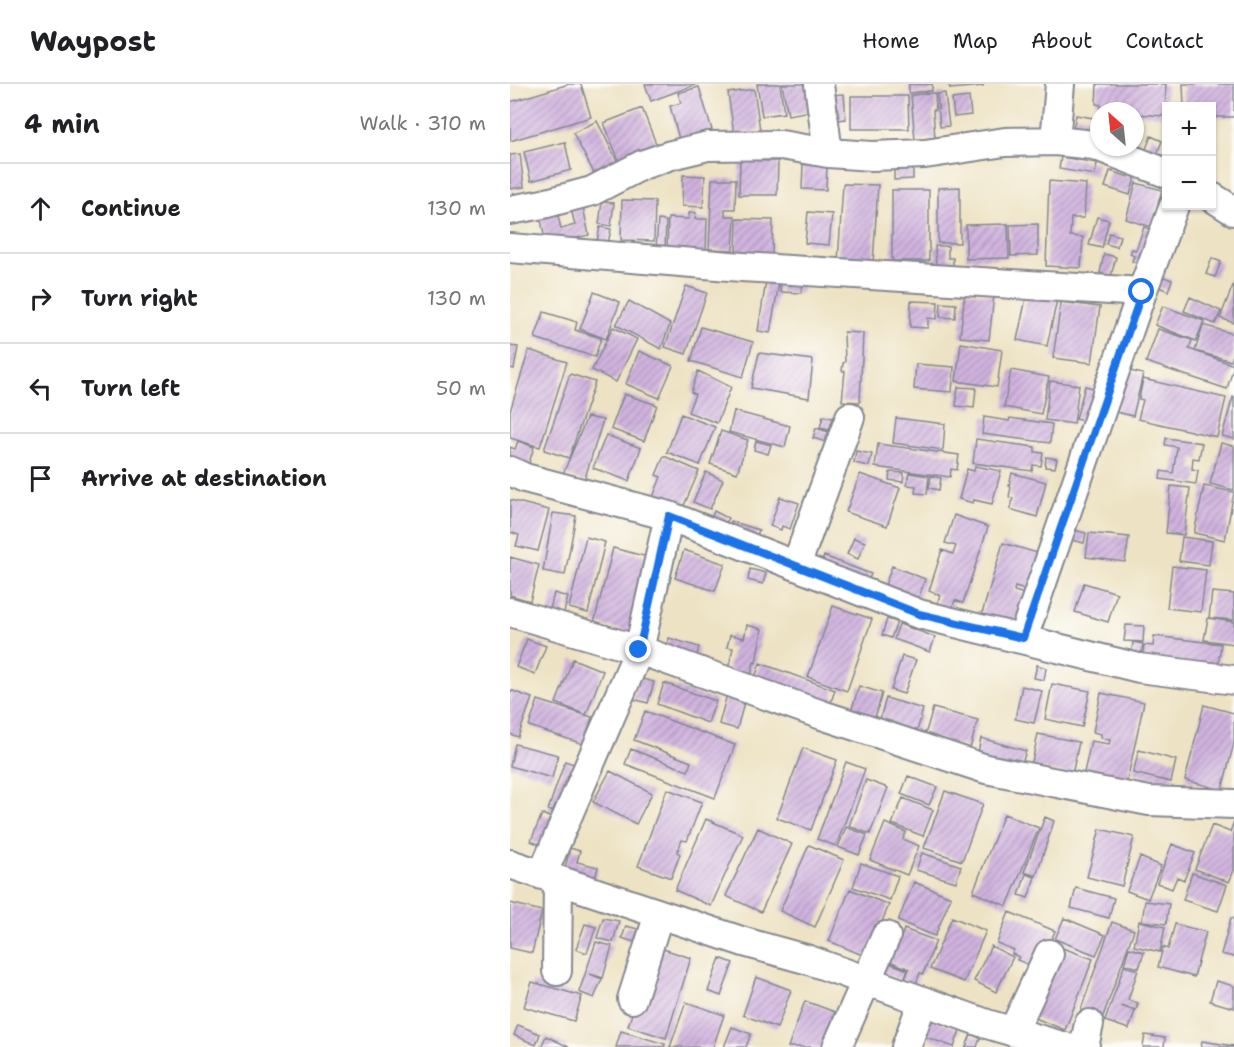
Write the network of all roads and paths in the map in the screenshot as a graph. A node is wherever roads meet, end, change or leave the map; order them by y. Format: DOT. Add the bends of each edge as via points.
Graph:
graph roads {
  1 [pos="819,84"];
  2 [pos="1060,84"];
  3 [pos="1055,141"];
  4 [pos="828,153"];
  5 [pos="1162,171"];
  6 [pos="1216,200"];
  7 [pos="510,210"];
  8 [pos="1173,210"];
  9 [pos="1234,211"];
  10 [pos="510,248"];
  11 [pos="1142,292"];
  12 [pos="850,417"];
  13 [pos="510,471"];
  14 [pos="669,516"];
  15 [pos="796,566"];
  16 [pos="510,612"];
  17 [pos="1023,638"];
  18 [pos="639,650"];
  19 [pos="1234,680"];
  20 [pos="1234,804"];
  21 [pos="510,864"];
  22 [pos="550,878"];
  23 [pos="659,914"];
  24 [pos="886,936"];
  25 [pos="1049,954"];
  26 [pos="557,971"];
  27 [pos="865,981"];
  28 [pos="632,999"];
  29 [pos="922,1001"];
  30 [pos="993,1034"];
  31 [pos="837,1047"];
  32 [pos="906,1047"];
  33 [pos="1065,1047"];
  1 -- 4 [label="street"];
  2 -- 3 [label="street"];
  3 -- 4 [label="street" via="1005,142 925,154"];
  3 -- 5 [label="street" via="1094,145"];
  4 -- 7 [label="street" via="782,145 708,146 642,165 592,191"];
  6 -- 9 [label="street"];
  8 -- 11 [label="street"];
  10 -- 11 [label="street"];
  11 -- 17 [label="street"];
  12 -- 15 [label="street"];
  13 -- 14 [label="street"];
  14 -- 15 [label="street"];
  14 -- 18 [label="street"];
  15 -- 17 [label="street" via="919,614"];
  16 -- 18 [label="street"];
  17 -- 19 [label="street" via="1139,668"];
  18 -- 20 [label="street" via="986,769 1149,801"];
  18 -- 22 [label="street"];
  21 -- 22 [label="street"];
  22 -- 23 [label="street"];
  22 -- 26 [label="street"];
  23 -- 27 [label="street"];
  23 -- 28 [label="street"];
  24 -- 27 [label="street"];
  25 -- 30 [label="street"];
  27 -- 29 [label="street"];
  27 -- 31 [label="street"];
  29 -- 30 [label="street"];
  29 -- 32 [label="street"];
  30 -- 33 [label="street"];
}
